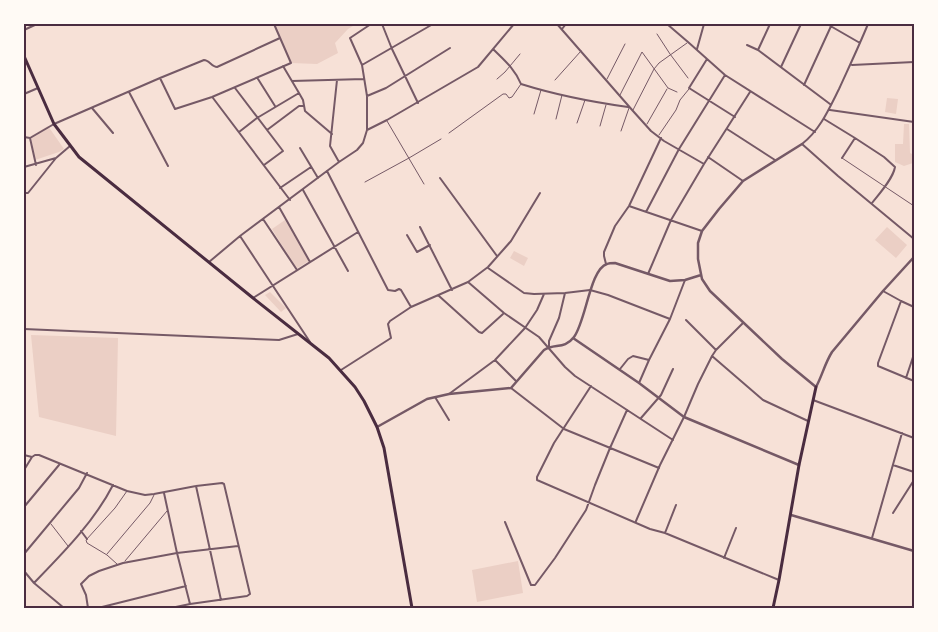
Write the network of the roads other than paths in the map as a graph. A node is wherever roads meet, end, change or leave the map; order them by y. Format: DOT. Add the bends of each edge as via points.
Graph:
graph roads {
  1 [pos="36,24"];
  2 [pos="274,24"];
  3 [pos="371,24"];
  4 [pos="382,24"];
  5 [pos="433,24"];
  6 [pos="514,24"];
  7 [pos="557,24"];
  8 [pos="566,24"];
  9 [pos="667,24"];
  10 [pos="704,24"];
  11 [pos="770,24"];
  12 [pos="801,24"];
  13 [pos="827,24"];
  14 [pos="868,24"];
  15 [pos="831,25"];
  16 [pos="562,29"];
  17 [pos="24,30"];
  18 [pos="657,34"];
  19 [pos="280,38"];
  20 [pos="688,42"];
  21 [pos="860,43"];
  22 [pos="625,44"];
  23 [pos="747,45"];
  24 [pos="450,48"];
  25 [pos="392,49"];
  26 [pos="493,49"];
  27 [pos="697,49"];
  28 [pos="758,50"];
  29 [pos="581,51"];
  30 [pos="520,54"];
  31 [pos="670,54"];
  32 [pos="24,56"];
  33 [pos="707,58"];
  34 [pos="914,62"];
  35 [pos="362,65"];
  36 [pos="850,65"];
  37 [pos="283,66"];
  38 [pos="510,66"];
  39 [pos="781,68"];
  40 [pos="654,69"];
  41 [pos="405,76"];
  42 [pos="726,76"];
  43 [pos="160,78"];
  44 [pos="257,78"];
  45 [pos="688,78"];
  46 [pos="364,79"];
  47 [pos="497,79"];
  48 [pos="337,80"];
  49 [pos="555,80"];
  50 [pos="607,80"];
  51 [pos="292,81"];
  52 [pos="521,84"];
  53 [pos="804,85"];
  54 [pos="235,87"];
  55 [pos="38,88"];
  56 [pos="668,88"];
  57 [pos="690,88"];
  58 [pos="540,90"];
  59 [pos="129,92"];
  60 [pos="677,92"];
  61 [pos="750,92"];
  62 [pos="299,93"];
  63 [pos="24,94"];
  64 [pos="562,95"];
  65 [pos="620,95"];
  66 [pos="366,96"];
  67 [pos="212,98"];
  68 [pos="585,99"];
  69 [pos="710,101"];
  70 [pos="418,103"];
  71 [pos="606,104"];
  72 [pos="831,105"];
  73 [pos="275,106"];
  74 [pos="304,106"];
  75 [pos="630,107"];
  76 [pos="92,108"];
  77 [pos="829,110"];
  78 [pos="633,111"];
  79 [pos="534,114"];
  80 [pos="735,117"];
  81 [pos="257,118"];
  82 [pos="556,119"];
  83 [pos="824,119"];
  84 [pos="387,120"];
  85 [pos="914,122"];
  86 [pos="577,123"];
  87 [pos="54,124"];
  88 [pos="646,125"];
  89 [pos="600,126"];
  90 [pos="727,129"];
  91 [pos="266,130"];
  92 [pos="367,130"];
  93 [pos="621,131"];
  94 [pos="239,132"];
  95 [pos="815,132"];
  96 [pos="113,133"];
  97 [pos="448,133"];
  98 [pos="332,134"];
  99 [pos="24,136"];
  100 [pos="660,137"];
  101 [pos="30,138"];
  102 [pos="855,138"];
  103 [pos="441,139"];
  104 [pos="802,144"];
  105 [pos="70,146"];
  106 [pos="300,148"];
  107 [pos="678,149"];
  108 [pos="708,157"];
  109 [pos="56,158"];
  110 [pos="409,158"];
  111 [pos="842,158"];
  112 [pos="776,161"];
  113 [pos="339,162"];
  114 [pos="704,164"];
  115 [pos="36,165"];
  116 [pos="264,165"];
  117 [pos="168,166"];
  118 [pos="24,167"];
  119 [pos="311,167"];
  120 [pos="327,171"];
  121 [pos="318,178"];
  122 [pos="440,178"];
  123 [pos="743,181"];
  124 [pos="365,182"];
  125 [pos="424,184"];
  126 [pos="885,187"];
  127 [pos="280,188"];
  128 [pos="302,189"];
  129 [pos="24,193"];
  130 [pos="540,193"];
  131 [pos="290,200"];
  132 [pos="872,203"];
  133 [pos="629,206"];
  134 [pos="914,206"];
  135 [pos="279,207"];
  136 [pos="646,212"];
  137 [pos="263,219"];
  138 [pos="671,220"];
  139 [pos="420,227"];
  140 [pos="702,231"];
  141 [pos="358,232"];
  142 [pos="408,235"];
  143 [pos="240,236"];
  144 [pos="914,239"];
  145 [pos="430,245"];
  146 [pos="335,246"];
  147 [pos="497,256"];
  148 [pos="914,257"];
  149 [pos="209,262"];
  150 [pos="310,262"];
  151 [pos="606,264"];
  152 [pos="488,267"];
  153 [pos="297,270"];
  154 [pos="348,271"];
  155 [pos="648,274"];
  156 [pos="701,275"];
  157 [pos="684,280"];
  158 [pos="468,282"];
  159 [pos="273,286"];
  160 [pos="452,290"];
  161 [pos="590,290"];
  162 [pos="883,291"];
  163 [pos="565,293"];
  164 [pos="544,294"];
  165 [pos="439,296"];
  166 [pos="253,298"];
  167 [pos="900,301"];
  168 [pos="411,307"];
  169 [pos="914,307"];
  170 [pos="504,313"];
  171 [pos="670,319"];
  172 [pos="686,320"];
  173 [pos="743,323"];
  174 [pos="525,328"];
  175 [pos="24,329"];
  176 [pos="298,333"];
  177 [pos="573,338"];
  178 [pos="312,344"];
  179 [pos="549,347"];
  180 [pos="716,350"];
  181 [pos="914,354"];
  182 [pos="712,356"];
  183 [pos="495,360"];
  184 [pos="649,360"];
  185 [pos="620,369"];
  186 [pos="674,369"];
  187 [pos="341,370"];
  188 [pos="906,378"];
  189 [pos="516,381"];
  190 [pos="914,381"];
  191 [pos="639,383"];
  192 [pos="591,386"];
  193 [pos="511,388"];
  194 [pos="816,388"];
  195 [pos="449,394"];
  196 [pos="435,396"];
  197 [pos="659,397"];
  198 [pos="813,400"];
  199 [pos="627,410"];
  200 [pos="684,417"];
  201 [pos="641,418"];
  202 [pos="448,420"];
  203 [pos="808,421"];
  204 [pos="377,427"];
  205 [pos="564,430"];
  206 [pos="902,433"];
  207 [pos="914,438"];
  208 [pos="673,440"];
  209 [pos="610,448"];
  210 [pos="24,455"];
  211 [pos="32,457"];
  212 [pos="60,464"];
  213 [pos="799,465"];
  214 [pos="893,465"];
  215 [pos="659,468"];
  216 [pos="24,470"];
  217 [pos="914,472"];
  218 [pos="86,473"];
  219 [pos="914,480"];
  220 [pos="113,485"];
  221 [pos="196,486"];
  222 [pos="127,491"];
  223 [pos="164,493"];
  224 [pos="154,494"];
  225 [pos="589,502"];
  226 [pos="676,506"];
  227 [pos="24,507"];
  228 [pos="168,510"];
  229 [pos="893,514"];
  230 [pos="791,515"];
  231 [pos="636,521"];
  232 [pos="505,522"];
  233 [pos="50,524"];
  234 [pos="736,528"];
  235 [pos="81,531"];
  236 [pos="665,533"];
  237 [pos="872,538"];
  238 [pos="86,539"];
  239 [pos="68,546"];
  240 [pos="238,546"];
  241 [pos="210,550"];
  242 [pos="914,551"];
  243 [pos="177,552"];
  244 [pos="24,554"];
  245 [pos="107,555"];
  246 [pos="724,558"];
  247 [pos="123,564"];
  248 [pos="118,565"];
  249 [pos="24,571"];
  250 [pos="779,580"];
  251 [pos="34,583"];
  252 [pos="186,586"];
  253 [pos="221,600"];
  254 [pos="190,604"];
  255 [pos="64,608"];
  256 [pos="88,608"];
  257 [pos="98,608"];
  258 [pos="171,608"];
  259 [pos="412,608"];
  260 [pos="773,608"];
  1 -- 17 [label="street"];
  2 -- 19 [label="street"];
  3 -- 35 [label="street" via="350,38"];
  4 -- 25 [label="street"];
  5 -- 25 [label="street"];
  6 -- 26 [label="street"];
  7 -- 16 [label="street"];
  8 -- 16 [label="street"];
  9 -- 20 [label="street"];
  10 -- 27 [label="street"];
  11 -- 28 [label="street"];
  12 -- 39 [label="street"];
  13 -- 15 [label="street"];
  14 -- 21 [label="street"];
  15 -- 21 [label="street"];
  15 -- 53 [label="street"];
  16 -- 29 [label="street"];
  18 -- 31 [label="lane"];
  19 -- 37 [label="street" via="291,63"];
  19 -- 43 [label="street" via="217,66 204,60"];
  20 -- 27 [label="street"];
  20 -- 31 [label="lane"];
  21 -- 36 [label="street"];
  22 -- 50 [label="lane"];
  23 -- 28 [label="street"];
  24 -- 41 [label="street"];
  25 -- 35 [label="street"];
  25 -- 41 [label="street"];
  26 -- 38 [label="street"];
  26 -- 70 [label="street" via="478,67"];
  27 -- 33 [label="street"];
  28 -- 39 [label="street"];
  29 -- 49 [label="lane"];
  29 -- 50 [label="street"];
  30 -- 38 [label="lane"];
  31 -- 40 [label="lane"];
  31 -- 45 [label="lane"];
  32 -- 55 [label="main road"];
  33 -- 42 [label="street"];
  33 -- 57 [label="street"];
  34 -- 36 [label="street"];
  35 -- 46 [label="street"];
  36 -- 72 [label="street"];
  37 -- 44 [label="street"];
  37 -- 51 [label="street"];
  38 -- 47 [label="lane"];
  38 -- 52 [label="street"];
  39 -- 53 [label="street"];
  40 -- 56 [label="lane"];
  40 -- 65 [label="lane" via="642,52"];
  40 -- 78 [label="lane"];
  41 -- 66 [label="street"];
  41 -- 70 [label="street"];
  42 -- 61 [label="street"];
  42 -- 69 [label="street"];
  43 -- 59 [label="street"];
  43 -- 67 [label="street" via="175,108"];
  44 -- 54 [label="street"];
  44 -- 73 [label="street"];
  46 -- 48 [label="street"];
  46 -- 66 [label="street"];
  48 -- 51 [label="street"];
  48 -- 98 [label="street"];
  50 -- 65 [label="street"];
  51 -- 62 [label="street"];
  52 -- 58 [label="street"];
  52 -- 97 [label="lane" via="512,97 503,94"];
  53 -- 72 [label="street"];
  54 -- 67 [label="street"];
  54 -- 81 [label="street"];
  55 -- 63 [label="street"];
  55 -- 87 [label="main road"];
  56 -- 60 [label="lane"];
  56 -- 88 [label="lane"];
  57 -- 69 [label="street"];
  57 -- 100 [label="lane"];
  58 -- 64 [label="street"];
  58 -- 79 [label="lane"];
  59 -- 76 [label="street"];
  59 -- 117 [label="street"];
  61 -- 80 [label="street"];
  61 -- 95 [label="street"];
  62 -- 73 [label="street"];
  62 -- 74 [label="street"];
  64 -- 68 [label="street"];
  64 -- 82 [label="lane"];
  65 -- 75 [label="street"];
  66 -- 92 [label="street"];
  67 -- 94 [label="street"];
  68 -- 71 [label="street"];
  68 -- 86 [label="lane"];
  69 -- 80 [label="street"];
  69 -- 107 [label="street"];
  70 -- 84 [label="street"];
  71 -- 75 [label="street"];
  71 -- 89 [label="lane"];
  72 -- 77 [label="street"];
  73 -- 81 [label="street"];
  74 -- 91 [label="street" via="299,106"];
  74 -- 98 [label="street" via="305,111"];
  75 -- 78 [label="street"];
  75 -- 93 [label="lane"];
  76 -- 87 [label="street"];
  76 -- 96 [label="street"];
  77 -- 83 [label="street"];
  77 -- 85 [label="street"];
  78 -- 88 [label="street"];
  80 -- 90 [label="street"];
  81 -- 91 [label="street"];
  81 -- 94 [label="street"];
  83 -- 95 [label="street"];
  83 -- 102 [label="street"];
  84 -- 92 [label="street"];
  84 -- 110 [label="lane"];
  87 -- 101 [label="street"];
  87 -- 105 [label="main road"];
  88 -- 100 [label="street"];
  90 -- 108 [label="street"];
  90 -- 112 [label="street"];
  91 -- 116 [label="street" via="283,151"];
  92 -- 113 [label="street" via="357,150"];
  94 -- 116 [label="street"];
  95 -- 104 [label="street"];
  98 -- 113 [label="street" via="330,146"];
  99 -- 101 [label="street"];
  100 -- 107 [label="street"];
  100 -- 133 [label="street"];
  101 -- 115 [label="street"];
  102 -- 111 [label="street"];
  102 -- 126 [label="street" via="895,167"];
  103 -- 110 [label="lane"];
  104 -- 112 [label="street"];
  104 -- 132 [label="street"];
  105 -- 109 [label="street"];
  105 -- 149 [label="main road" via="79,157"];
  106 -- 119 [label="street"];
  107 -- 114 [label="street"];
  107 -- 136 [label="street"];
  108 -- 114 [label="street"];
  108 -- 123 [label="street"];
  109 -- 115 [label="street"];
  109 -- 129 [label="street"];
  110 -- 124 [label="lane"];
  110 -- 125 [label="lane"];
  111 -- 126 [label="lane"];
  112 -- 123 [label="street"];
  113 -- 120 [label="street"];
  114 -- 138 [label="street"];
  115 -- 118 [label="street"];
  116 -- 127 [label="street"];
  119 -- 121 [label="street"];
  119 -- 127 [label="street"];
  120 -- 121 [label="street"];
  120 -- 141 [label="street"];
  121 -- 128 [label="street"];
  122 -- 147 [label="street"];
  123 -- 140 [label="street"];
  126 -- 132 [label="street"];
  126 -- 134 [label="lane"];
  127 -- 131 [label="street"];
  128 -- 131 [label="street"];
  128 -- 146 [label="street"];
  130 -- 147 [label="street" via="511,241"];
  131 -- 135 [label="street"];
  132 -- 144 [label="street"];
  133 -- 136 [label="street"];
  133 -- 151 [label="street" via="605,248"];
  135 -- 137 [label="street"];
  135 -- 150 [label="street"];
  136 -- 138 [label="street"];
  137 -- 143 [label="street"];
  137 -- 153 [label="street"];
  138 -- 140 [label="street"];
  138 -- 155 [label="street"];
  139 -- 145 [label="street"];
  140 -- 156 [label="street" via="698,243"];
  141 -- 146 [label="street"];
  141 -- 168 [label="street" via="388,290 401,290"];
  142 -- 145 [label="street" via="417,252"];
  143 -- 149 [label="street"];
  143 -- 159 [label="street"];
  145 -- 160 [label="street"];
  146 -- 150 [label="street"];
  146 -- 154 [label="street"];
  147 -- 152 [label="street"];
  148 -- 162 [label="street"];
  149 -- 166 [label="main road"];
  150 -- 153 [label="street"];
  151 -- 155 [label="street" via="615,263"];
  151 -- 161 [label="street"];
  152 -- 158 [label="street"];
  152 -- 164 [label="street" via="524,293"];
  153 -- 159 [label="street"];
  155 -- 157 [label="street" via="670,281"];
  156 -- 157 [label="street"];
  156 -- 173 [label="street" via="710,291"];
  157 -- 171 [label="street"];
  158 -- 160 [label="street"];
  158 -- 170 [label="street"];
  159 -- 166 [label="street"];
  159 -- 178 [label="street"];
  160 -- 165 [label="street"];
  161 -- 163 [label="street"];
  161 -- 171 [label="street"];
  161 -- 177 [label="street" via="579,330"];
  162 -- 167 [label="street"];
  162 -- 194 [label="street" via="832,352"];
  163 -- 164 [label="street"];
  163 -- 179 [label="street"];
  164 -- 174 [label="street"];
  165 -- 168 [label="street"];
  165 -- 170 [label="street" via="480,332"];
  166 -- 176 [label="main road"];
  167 -- 169 [label="street"];
  167 -- 188 [label="street" via="878,363 880,367"];
  168 -- 187 [label="street" via="389,322 391,338"];
  170 -- 174 [label="street"];
  171 -- 184 [label="street"];
  172 -- 180 [label="street"];
  173 -- 180 [label="street"];
  173 -- 194 [label="street"];
  174 -- 179 [label="street"];
  174 -- 183 [label="street"];
  175 -- 176 [label="street" via="279,340"];
  176 -- 178 [label="main road"];
  177 -- 179 [label="street" via="563,346"];
  177 -- 185 [label="street"];
  178 -- 187 [label="main road"];
  179 -- 189 [label="street"];
  179 -- 192 [label="street" via="565,367"];
  180 -- 182 [label="street"];
  181 -- 188 [label="street"];
  182 -- 200 [label="street"];
  182 -- 203 [label="street" via="764,400"];
  183 -- 189 [label="street"];
  183 -- 195 [label="street"];
  184 -- 185 [label="street" via="633,356"];
  184 -- 191 [label="street"];
  185 -- 191 [label="street"];
  186 -- 197 [label="street"];
  187 -- 204 [label="main road" via="364,401"];
  188 -- 190 [label="street"];
  189 -- 193 [label="street"];
  191 -- 197 [label="street"];
  192 -- 199 [label="street"];
  192 -- 205 [label="street"];
  193 -- 195 [label="street"];
  193 -- 205 [label="street"];
  194 -- 198 [label="main road"];
  195 -- 196 [label="street"];
  196 -- 202 [label="street"];
  196 -- 204 [label="street"];
  197 -- 200 [label="street"];
  197 -- 201 [label="street"];
  198 -- 203 [label="main road"];
  198 -- 206 [label="street"];
  199 -- 201 [label="street"];
  199 -- 209 [label="street"];
  200 -- 208 [label="street"];
  200 -- 213 [label="street"];
  201 -- 208 [label="street"];
  203 -- 213 [label="main road"];
  204 -- 259 [label="main road" via="384,448"];
  205 -- 209 [label="street"];
  205 -- 225 [label="street" via="537,479"];
  206 -- 207 [label="street"];
  206 -- 214 [label="street"];
  208 -- 215 [label="street"];
  209 -- 215 [label="street"];
  209 -- 225 [label="street"];
  210 -- 211 [label="street"];
  211 -- 212 [label="street" via="39,455"];
  211 -- 216 [label="street"];
  212 -- 218 [label="street"];
  212 -- 227 [label="street"];
  213 -- 230 [label="main road"];
  214 -- 217 [label="street"];
  214 -- 237 [label="street"];
  215 -- 231 [label="street"];
  218 -- 220 [label="street"];
  218 -- 233 [label="street" via="79,488"];
  219 -- 229 [label="street"];
  220 -- 222 [label="street"];
  220 -- 235 [label="street" via="106,500"];
  221 -- 223 [label="street"];
  221 -- 240 [label="street" via="225,485"];
  221 -- 241 [label="street"];
  222 -- 224 [label="street"];
  222 -- 238 [label="lane"];
  223 -- 224 [label="street"];
  223 -- 228 [label="street"];
  224 -- 245 [label="lane"];
  225 -- 231 [label="street"];
  225 -- 232 [label="street" via="535,585 531,585"];
  226 -- 236 [label="street"];
  228 -- 243 [label="street"];
  228 -- 247 [label="lane"];
  230 -- 237 [label="street"];
  230 -- 250 [label="main road"];
  231 -- 236 [label="street"];
  233 -- 239 [label="lane"];
  233 -- 244 [label="street"];
  234 -- 246 [label="street"];
  235 -- 238 [label="street"];
  235 -- 239 [label="street"];
  236 -- 246 [label="street"];
  237 -- 242 [label="street"];
  238 -- 245 [label="lane" via="87,543"];
  239 -- 251 [label="street"];
  240 -- 241 [label="street"];
  240 -- 253 [label="street" via="250,593"];
  241 -- 243 [label="street"];
  241 -- 253 [label="street"];
  243 -- 247 [label="street"];
  243 -- 252 [label="street"];
  245 -- 248 [label="lane"];
  246 -- 250 [label="street"];
  247 -- 248 [label="street"];
  248 -- 256 [label="street" via="90,576 82,584"];
  249 -- 251 [label="street"];
  250 -- 260 [label="main road"];
  251 -- 255 [label="street"];
  252 -- 254 [label="street"];
  252 -- 257 [label="street"];
  253 -- 254 [label="street"];
  254 -- 258 [label="street"];
}
